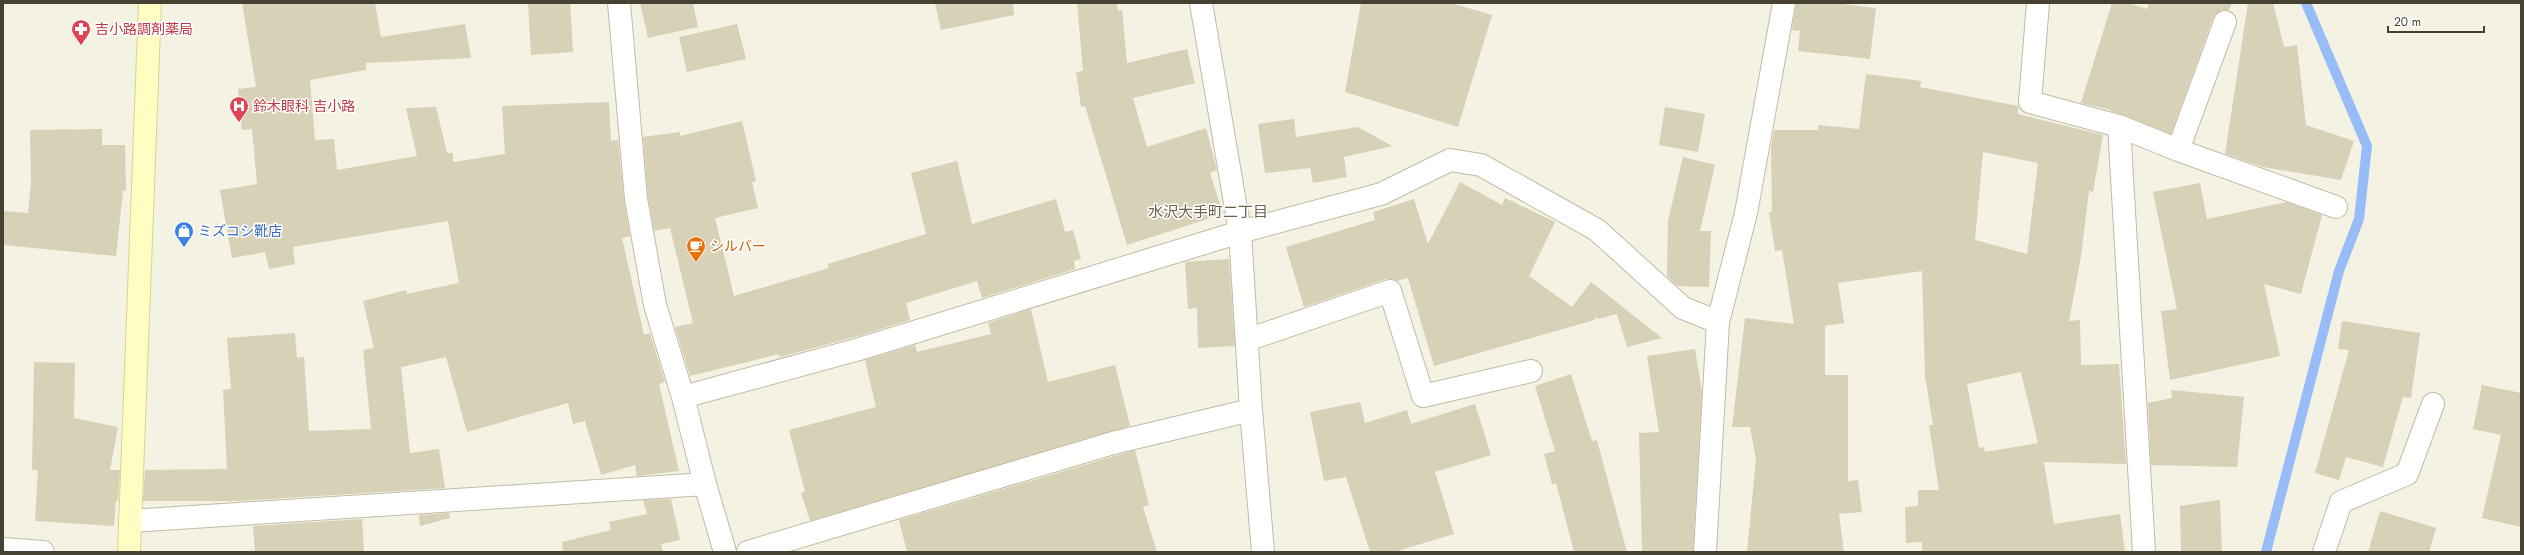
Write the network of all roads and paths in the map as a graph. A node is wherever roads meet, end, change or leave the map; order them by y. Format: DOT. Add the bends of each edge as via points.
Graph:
graph roads {
  1 [pos="150,3"];
  2 [pos="619,3"];
  3 [pos="1201,3"];
  4 [pos="1784,3"];
  5 [pos="2038,3"];
  6 [pos="2225,22"];
  7 [pos="2119,126"];
  8 [pos="2178,150"];
  9 [pos="2336,207"];
  10 [pos="1240,232"];
  11 [pos="1718,322"];
  12 [pos="1246,340"];
  13 [pos="1531,371"];
  14 [pos="683,397"];
  15 [pos="2433,404"];
  16 [pos="1251,410"];
  17 [pos="705,484"];
  18 [pos="130,521"];
  19 [pos="3,549"];
  20 [pos="43,552"];
  21 [pos="129,552"];
  22 [pos="725,552"];
  23 [pos="748,552"];
  24 [pos="1263,552"];
  25 [pos="1704,552"];
  26 [pos="2144,552"];
  27 [pos="2324,552"];
  1 -- 18 [label="street"];
  2 -- 14 [label="street" via="636,199 655,305"];
  3 -- 10 [label="street"];
  4 -- 11 [label="street" via="1746,213"];
  5 -- 7 [label="street" via="2030,102"];
  6 -- 8 [label="street"];
  7 -- 8 [label="street"];
  7 -- 26 [label="street"];
  8 -- 9 [label="street"];
  10 -- 11 [label="street" via="1381,194 1450,160 1481,165 1598,230 1683,308"];
  10 -- 12 [label="street"];
  10 -- 14 [label="street" via="864,348"];
  11 -- 25 [label="street"];
  12 -- 13 [label="street" via="1390,291 1423,396"];
  12 -- 16 [label="street"];
  14 -- 17 [label="street"];
  15 -- 27 [label="street" via="2407,474 2341,502"];
  16 -- 23 [label="street" via="1113,443"];
  16 -- 24 [label="street"];
  17 -- 18 [label="street"];
  17 -- 22 [label="street"];
  18 -- 21 [label="street"];
  19 -- 20 [label="street"];
}
